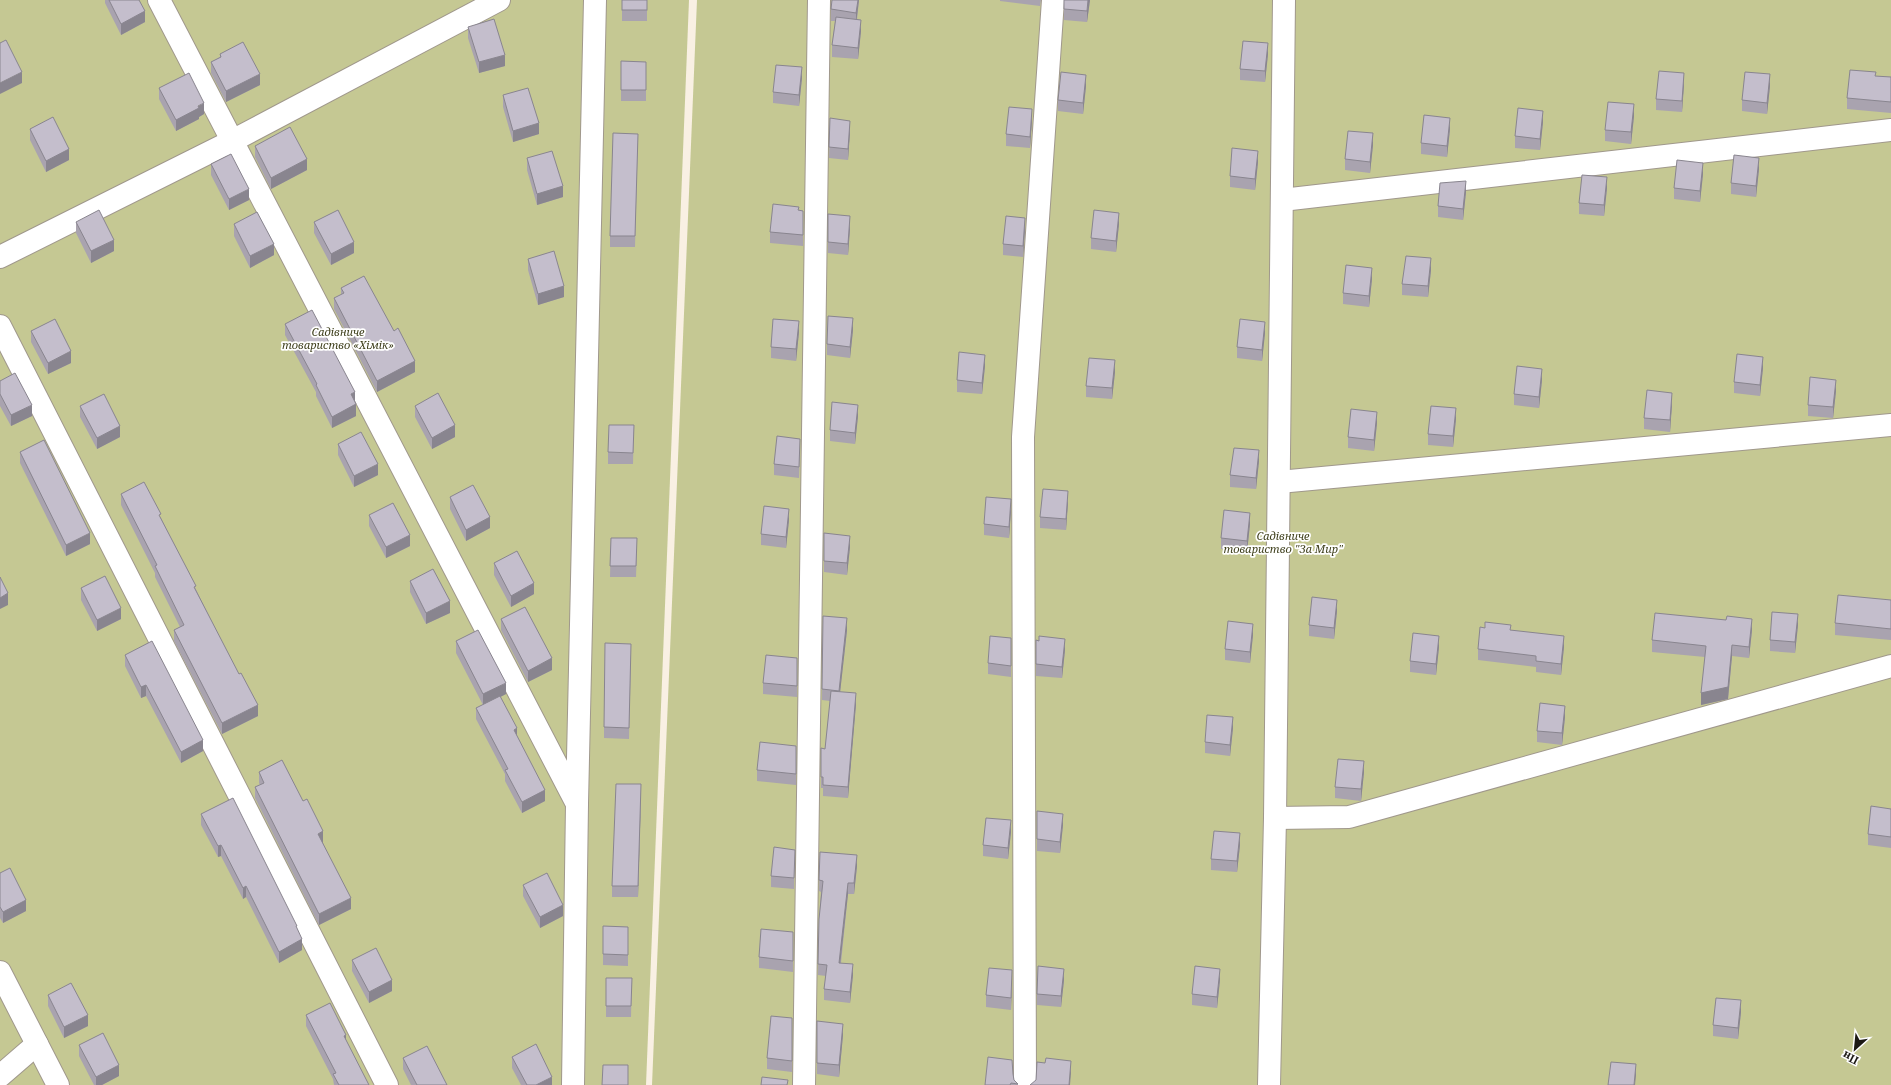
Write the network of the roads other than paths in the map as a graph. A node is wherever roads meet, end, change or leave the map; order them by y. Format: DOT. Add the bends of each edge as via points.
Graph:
graph roads {
  1 [pos="159,0"];
  2 [pos="498,0"];
  3 [pos="595,0"];
  4 [pos="819,0"];
  5 [pos="1053,0"];
  6 [pos="1284,0"];
  7 [pos="1891,130"];
  8 [pos="232,141"];
  9 [pos="1282,200"];
  10 [pos="0,257"];
  11 [pos="0,326"];
  12 [pos="1891,425"];
  13 [pos="1278,482"];
  14 [pos="1891,666"];
  15 [pos="577,804"];
  16 [pos="1275,818"];
  17 [pos="0,972"];
  18 [pos="37,1044"];
  19 [pos="0,1076"];
  20 [pos="58,1085"];
  21 [pos="387,1085"];
  22 [pos="573,1085"];
  23 [pos="804,1085"];
  24 [pos="1025,1085"];
  25 [pos="1269,1085"];
  1 -- 8 [label="street"];
  2 -- 8 [label="street"];
  3 -- 15 [label="street"];
  4 -- 23 [label="street"];
  5 -- 24 [label="street" via="1023,437"];
  6 -- 9 [label="street"];
  7 -- 9 [label="street"];
  8 -- 10 [label="street"];
  8 -- 15 [label="street"];
  9 -- 13 [label="street"];
  11 -- 21 [label="street"];
  12 -- 13 [label="street"];
  13 -- 16 [label="street"];
  14 -- 16 [label="street" via="1349,816"];
  15 -- 22 [label="street"];
  16 -- 25 [label="street"];
  17 -- 18 [label="street"];
  18 -- 19 [label="street"];
  18 -- 20 [label="street"];
}
